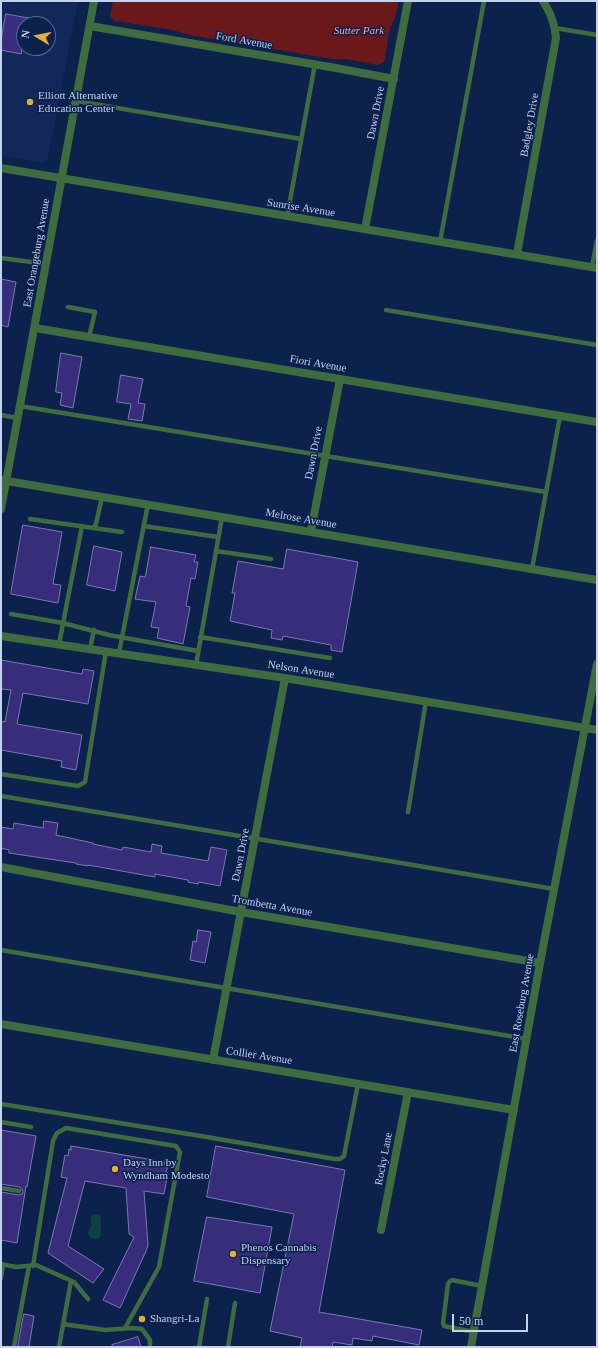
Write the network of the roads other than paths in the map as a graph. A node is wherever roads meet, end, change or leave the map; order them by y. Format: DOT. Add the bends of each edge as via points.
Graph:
graph roads {
  1 [pos="94,1"];
  2 [pos="408,1"];
  3 [pos="484,1"];
  4 [pos="543,1"];
  5 [pos="90,26"];
  6 [pos="555,28"];
  7 [pos="597,35"];
  8 [pos="315,64"];
  9 [pos="394,79"];
  10 [pos="76,101"];
  11 [pos="301,139"];
  12 [pos="1,168"];
  13 [pos="62,179"];
  14 [pos="287,217"];
  15 [pos="365,229"];
  16 [pos="597,240"];
  17 [pos="440,242"];
  18 [pos="517,254"];
  19 [pos="1,258"];
  20 [pos="46,264"];
  21 [pos="594,268"];
  22 [pos="68,307"];
  23 [pos="386,310"];
  24 [pos="35,328"];
  25 [pos="90,337"];
  26 [pos="597,345"];
  27 [pos="340,379"];
  28 [pos="20,406"];
  29 [pos="1,415"];
  30 [pos="560,416"];
  31 [pos="18,418"];
  32 [pos="597,422"];
  33 [pos="325,457"];
  34 [pos="4,480"];
  35 [pos="546,492"];
  36 [pos="102,496"];
  37 [pos="148,504"];
  38 [pos="1,509"];
  39 [pos="222,517"];
  40 [pos="30,519"];
  41 [pos="82,526"];
  42 [pos="144,526"];
  43 [pos="93,528"];
  44 [pos="122,532"];
  45 [pos="311,532"];
  46 [pos="218,537"];
  47 [pos="216,551"];
  48 [pos="271,559"];
  49 [pos="532,569"];
  50 [pos="597,580"];
  51 [pos="11,614"];
  52 [pos="63,623"];
  53 [pos="94,630"];
  54 [pos="1,636"];
  55 [pos="123,637"];
  56 [pos="200,637"];
  57 [pos="59,644"];
  58 [pos="90,649"];
  59 [pos="106,651"];
  60 [pos="198,651"];
  61 [pos="119,653"];
  62 [pos="330,658"];
  63 [pos="196,664"];
  64 [pos="597,664"];
  65 [pos="285,678"];
  66 [pos="426,701"];
  67 [pos="585,728"];
  68 [pos="597,730"];
  69 [pos="1,774"];
  70 [pos="1,796"];
  71 [pos="408,812"];
  72 [pos="255,839"];
  73 [pos="1,867"];
  74 [pos="554,890"];
  75 [pos="242,912"];
  76 [pos="1,950"];
  77 [pos="540,963"];
  78 [pos="227,987"];
  79 [pos="1,1024"];
  80 [pos="527,1038"];
  81 [pos="213,1060"];
  82 [pos="358,1084"];
  83 [pos="408,1092"];
  84 [pos="1,1104"];
  85 [pos="514,1110"];
  86 [pos="1,1122"];
  87 [pos="31,1128"];
  88 [pos="1,1188"];
  89 [pos="19,1191"];
  90 [pos="381,1230"];
  91 [pos="2,1264"];
  92 [pos="31,1266"];
  93 [pos="1,1278"];
  94 [pos="71,1280"];
  95 [pos="482,1286"];
  96 [pos="88,1299"];
  97 [pos="208,1299"];
  98 [pos="235,1303"];
  99 [pos="63,1324"];
  100 [pos="125,1328"];
  101 [pos="474,1332"];
  102 [pos="14,1347"];
  103 [pos="59,1347"];
  104 [pos="150,1347"];
  105 [pos="199,1347"];
  106 [pos="228,1347"];
  107 [pos="471,1347"];
  1 -- 5 [label="street, East Orangeburg Avenue"];
  2 -- 9 [label="street, Dawn Drive"];
  3 -- 17 [label="lane"];
  4 -- 6 [label="street, Badgley Drive"];
  5 -- 8 [label="street, Ford Avenue"];
  5 -- 10 [label="street, East Orangeburg Avenue"];
  6 -- 7 [label="lane"];
  6 -- 18 [label="street, Badgley Drive" via="555,50"];
  8 -- 9 [label="street, Ford Avenue"];
  8 -- 11 [label="lane"];
  9 -- 15 [label="street, Dawn Drive"];
  10 -- 11 [label="lane"];
  10 -- 13 [label="street, East Orangeburg Avenue"];
  11 -- 14 [label="lane"];
  12 -- 13 [label="street, Sunrise Avenue"];
  13 -- 14 [label="street, Sunrise Avenue"];
  13 -- 20 [label="street, East Orangeburg Avenue"];
  14 -- 15 [label="street, Sunrise Avenue"];
  15 -- 17 [label="street, Sunrise Avenue"];
  16 -- 21 [label="lane"];
  17 -- 18 [label="street, Sunrise Avenue"];
  18 -- 21 [label="street, Sunrise Avenue"];
  19 -- 20 [label="lane"];
  20 -- 24 [label="street, East Orangeburg Avenue"];
  22 -- 25 [label="lane" via="95,312"];
  23 -- 26 [label="lane"];
  24 -- 25 [label="street, Fiori Avenue"];
  24 -- 28 [label="street, East Orangeburg Avenue"];
  25 -- 27 [label="street, Fiori Avenue"];
  27 -- 30 [label="street, Fiori Avenue"];
  27 -- 33 [label="street, Dawn Drive"];
  28 -- 31 [label="street, East Orangeburg Avenue"];
  28 -- 33 [label="lane"];
  29 -- 31 [label="lane"];
  30 -- 32 [label="street, Fiori Avenue"];
  30 -- 35 [label="lane"];
  31 -- 34 [label="street, East Orangeburg Avenue"];
  33 -- 35 [label="lane"];
  33 -- 45 [label="street, Dawn Drive"];
  34 -- 36 [label="street, Melrose Avenue"];
  34 -- 38 [label="street, East Orangeburg Avenue"];
  35 -- 49 [label="lane"];
  36 -- 37 [label="street, Melrose Avenue"];
  36 -- 43 [label="lane"];
  37 -- 39 [label="street, Melrose Avenue"];
  37 -- 42 [label="lane"];
  39 -- 45 [label="street, Melrose Avenue"];
  39 -- 46 [label="lane"];
  40 -- 41 [label="lane"];
  41 -- 43 [label="lane"];
  41 -- 52 [label="lane"];
  42 -- 46 [label="lane"];
  42 -- 55 [label="lane"];
  43 -- 44 [label="lane"];
  45 -- 49 [label="street, Melrose Avenue"];
  46 -- 47 [label="lane"];
  47 -- 48 [label="lane"];
  47 -- 56 [label="lane"];
  49 -- 50 [label="street, Melrose Avenue"];
  51 -- 52 [label="lane"];
  52 -- 53 [label="lane"];
  52 -- 57 [label="lane"];
  53 -- 55 [label="lane"];
  53 -- 58 [label="lane"];
  54 -- 57 [label="street, Nelson Avenue"];
  55 -- 60 [label="lane"];
  55 -- 61 [label="lane"];
  56 -- 60 [label="lane"];
  56 -- 62 [label="lane"];
  57 -- 58 [label="street, Nelson Avenue"];
  58 -- 59 [label="street, Nelson Avenue"];
  59 -- 61 [label="street, Nelson Avenue"];
  59 -- 69 [label="lane" via="85,782 78,786"];
  60 -- 63 [label="lane"];
  61 -- 63 [label="street, Nelson Avenue"];
  63 -- 65 [label="street, Nelson Avenue"];
  64 -- 67 [label="street, East Roseburg Avenue"];
  65 -- 66 [label="street, Nelson Avenue"];
  65 -- 72 [label="street, Dawn Drive"];
  66 -- 67 [label="street, Nelson Avenue"];
  66 -- 71 [label="lane"];
  67 -- 68 [label="street, Nelson Avenue"];
  67 -- 74 [label="street, East Roseburg Avenue"];
  70 -- 72 [label="lane"];
  72 -- 74 [label="lane"];
  72 -- 75 [label="street, Dawn Drive"];
  73 -- 75 [label="street, Trombetta Avenue"];
  74 -- 77 [label="street, East Roseburg Avenue"];
  75 -- 77 [label="street, Trombetta Avenue"];
  75 -- 78 [label="street, Dawn Drive"];
  76 -- 78 [label="lane"];
  77 -- 80 [label="street, East Roseburg Avenue"];
  78 -- 80 [label="lane"];
  78 -- 81 [label="street, Dawn Drive"];
  79 -- 81 [label="street, Collier Avenue"];
  80 -- 85 [label="street, East Roseburg Avenue"];
  81 -- 82 [label="street, Collier Avenue"];
  82 -- 83 [label="street, Collier Avenue"];
  82 -- 84 [label="lane" via="344,1156 340,1159"];
  83 -- 85 [label="street, Collier Avenue"];
  83 -- 90 [label="street, Rocky Lane"];
  85 -- 95 [label="street, East Roseburg Avenue"];
  86 -- 87 [label="lane"];
  88 -- 89 [label="lane"];
  91 -- 92 [label="lane" via="16,1267"];
  91 -- 93 [label="lane"];
  92 -- 94 [label="lane" via="36,1265"];
  92 -- 100 [label="lane" via="53,1141 57,1132 66,1128 176,1146 180,1152 159,1267"];
  92 -- 102 [label="lane"];
  94 -- 96 [label="lane"];
  94 -- 99 [label="lane"];
  95 -- 101 [label="street, East Roseburg Avenue"];
  95 -- 101 [label="lane" via="452,1280 448,1284 444,1326"];
  97 -- 105 [label="lane"];
  98 -- 106 [label="lane"];
  99 -- 100 [label="lane" via="105,1330"];
  99 -- 103 [label="lane"];
  100 -- 104 [label="lane" via="142,1329 150,1340"];
  101 -- 107 [label="street, East Roseburg Avenue"];
}
